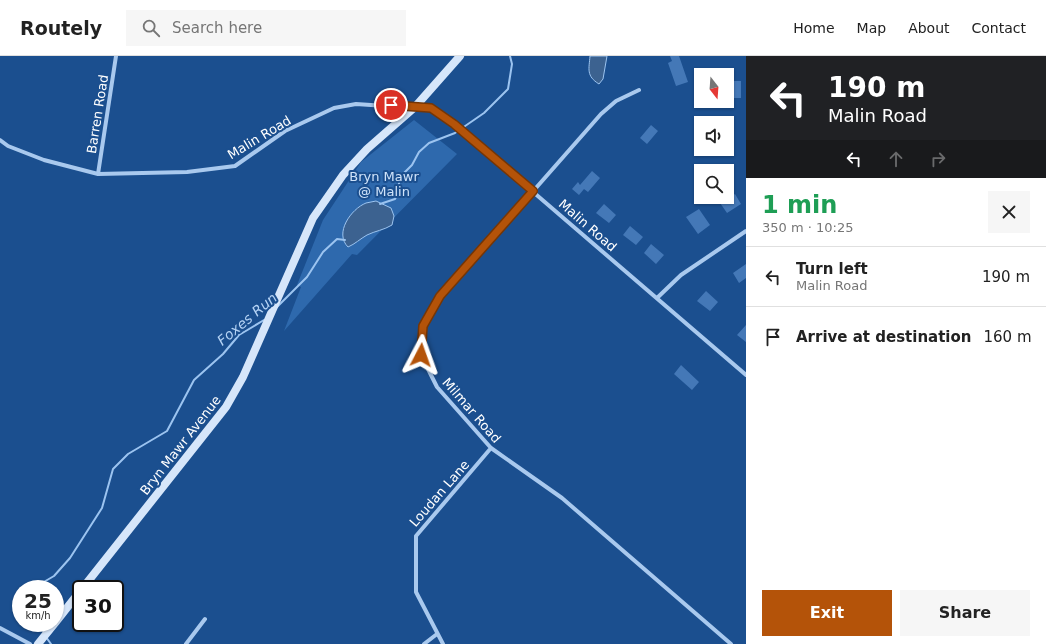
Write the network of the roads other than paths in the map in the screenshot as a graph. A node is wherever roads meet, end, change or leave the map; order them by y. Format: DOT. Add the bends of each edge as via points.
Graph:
graph roads {
  1 [pos="116,56"];
  2 [pos="460,56"];
  3 [pos="639,90"];
  4 [pos="415,107"];
  5 [pos="0,140"];
  6 [pos="98,174"];
  7 [pos="533,191"];
  8 [pos="746,231"];
  9 [pos="657,298"];
  10 [pos="746,375"];
  11 [pos="491,448"];
  12 [pos="89,580"];
  13 [pos="72,601"];
  14 [pos="64,612"];
  15 [pos="205,619"];
  16 [pos="0,628"];
  17 [pos="48,632"];
  18 [pos="437,634"];
  19 [pos="30,644"];
  20 [pos="38,644"];
  21 [pos="186,644"];
  22 [pos="424,644"];
  23 [pos="443,644"];
  24 [pos="731,644"];
  1 -- 6 [label="street, Barren Road"];
  2 -- 4 [label="main road, Bryn Mawr Avenue"];
  3 -- 7 [label="street, Milmar Road" via="616,101 601,114"];
  4 -- 6 [label="street, Malin Road" via="367,103 334,108 285,131 235,166 188,172"];
  4 -- 7 [label="street, Malin Road" via="431,108 457,126"];
  4 -- 12 [label="main road, Bryn Mawr Avenue" via="367,149 343,175 312,218 243,377 226,407"];
  5 -- 6 [label="street, Malin Road" via="8,146 44,160"];
  7 -- 9 [label="street, Malin Road"];
  7 -- 11 [label="street, Milmar Road" via="440,296 423,326 421,355 437,386"];
  8 -- 9 [label="street" via="681,275"];
  9 -- 10 [label="street, Malin Road"];
  11 -- 18 [label="street, Loudan Lane" via="416,536 416,592"];
  11 -- 24 [label="street, Milmar Road" via="562,498"];
  13 -- 14 [label="main road, Bryn Mawr Avenue"];
  15 -- 21 [label="street"];
  16 -- 19 [label="street"];
  17 -- 20 [label="main road, Bryn Mawr Avenue"];
  18 -- 22 [label="street"];
  18 -- 23 [label="street, Loudan Lane"];
}
